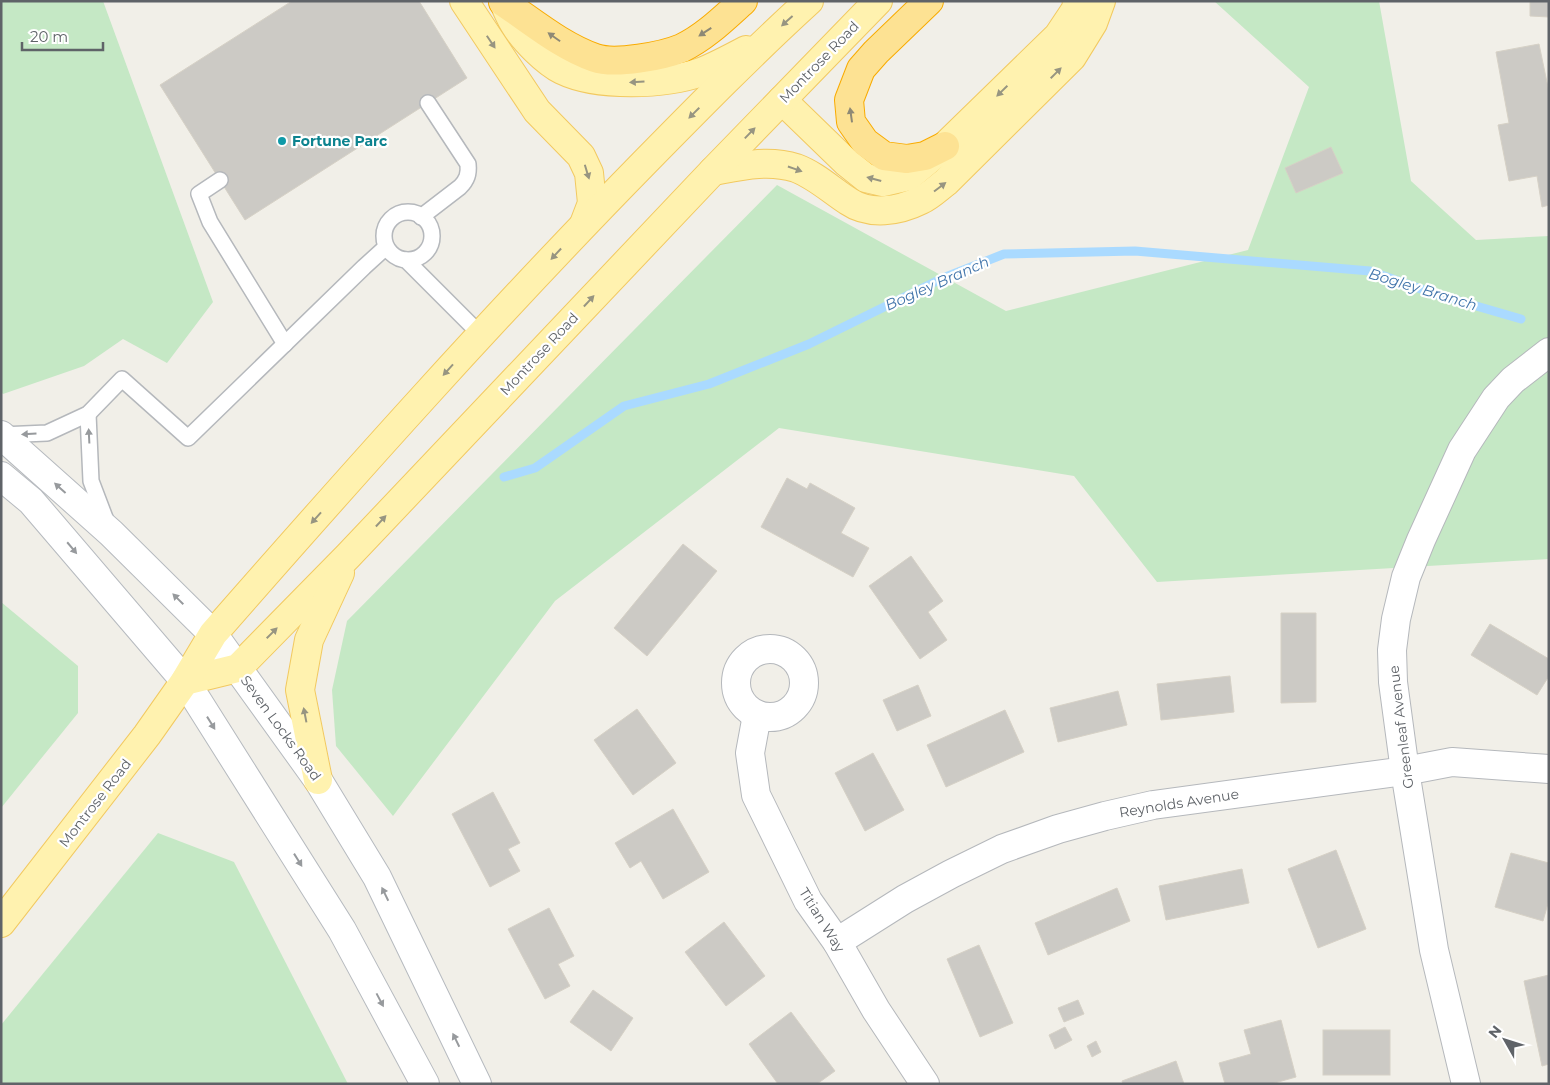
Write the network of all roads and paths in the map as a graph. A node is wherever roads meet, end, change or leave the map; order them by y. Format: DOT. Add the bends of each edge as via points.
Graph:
graph roads {
  1 [pos="464,1"];
  2 [pos="742,1"];
  3 [pos="810,1"];
  4 [pos="878,1"];
  5 [pos="929,1"];
  6 [pos="1077,1"];
  7 [pos="1101,1"];
  8 [pos="503,2"];
  9 [pos="765,41"];
  10 [pos="782,100"];
  11 [pos="428,103"];
  12 [pos="946,146"];
  13 [pos="713,171"];
  14 [pos="220,180"];
  15 [pos="421,217"];
  16 [pos="584,224"];
  17 [pos="386,247"];
  18 [pos="406,260"];
  19 [pos="480,334"];
  20 [pos="285,344"];
  21 [pos="1549,352"];
  22 [pos="88,414"];
  23 [pos="1,435"];
  24 [pos="1,476"];
  25 [pos="111,533"];
  26 [pos="348,556"];
  27 [pos="213,634"];
  28 [pos="238,668"];
  29 [pos="185,681"];
  30 [pos="757,715"];
  31 [pos="1549,769"];
  32 [pos="1405,771"];
  33 [pos="318,780"];
  34 [pos="1,923"];
  35 [pos="837,942"];
  36 [pos="424,1084"];
  37 [pos="477,1084"];
  38 [pos="925,1084"];
  39 [pos="1466,1084"];
  1 -- 16 [label="main road, one-way" via="538,111 581,156 589,173 592,203"];
  2 -- 8 [label="highway, one-way" via="717,25 681,48 625,60 597,58 562,43"];
  3 -- 9 [label="main road, Montrose Road, one-way"];
  4 -- 10 [label="main road, Montrose Road"];
  12 -- 5 [label="highway, one-way" via="907,160 884,156 865,142 851,122 849,100 861,69"];
  6 -- 12 [label="main road, one-way" via="1076,9 1058,36"];
  13 -- 7 [label="main road, one-way" via="768,162 796,168 850,203 869,210 894,210 922,200 946,182 1072,57 1093,23"];
  9 -- 8 [label="main road, one-way" via="701,72 665,81 628,83 595,80 562,70 538,52 515,26"];
  9 -- 16 [label="main road, Montrose Road, one-way"];
  12 -- 10 [label="main road, one-way" via="909,176 883,182 866,178"];
  13 -- 10 [label="main road, Montrose Road, one-way"];
  11 -- 15 [label="lane" via="469,170 466,182 460,188"];
  26 -- 13 [label="main road, Montrose Road, one-way"];
  14 -- 20 [label="lane" via="199,194 210,222"];
  15 -- 17 [label="lane" via="410,212 395,216 385,228"];
  15 -- 18 [label="lane" via="432,232 430,248 418,259"];
  16 -- 19 [label="main road, Montrose Road, one-way"];
  17 -- 18 [label="lane" via="395,257"];
  17 -- 20 [label="lane"];
  18 -- 19 [label="lane"];
  19 -- 27 [label="main road, Montrose Road, one-way"];
  20 -- 22 [label="lane" via="188,438 122,379"];
  21 -- 32 [label="street, Greenleaf Avenue" via="1513,380 1482,418 1462,450 1406,577 1392,650"];
  22 -- 23 [label="lane, one-way" via="47,433"];
  25 -- 22 [label="lane, one-way" via="91,481"];
  25 -- 23 [label="street, Seven Locks Road, one-way"];
  24 -- 29 [label="street, one-way" via="31,501"];
  27 -- 25 [label="street, Seven Locks Road, one-way"];
  28 -- 26 [label="main road, Montrose Road, one-way"];
  33 -- 26 [label="main road, one-way" via="300,690 310,640"];
  27 -- 28 [label="street, Seven Locks Road"];
  27 -- 29 [label="main road, Montrose Road"];
  28 -- 29 [label="main road"];
  28 -- 33 [label="street, Seven Locks Road"];
  29 -- 34 [label="main road, Montrose Road" via="105,791"];
  29 -- 36 [label="street, one-way" via="342,930"];
  30 -- 35 [label="street, Titian Way" via="750,752 756,795 808,901"];
  31 -- 32 [label="street, Reynolds Avenue" via="1452,762"];
  32 -- 35 [label="street, Reynolds Avenue" via="1153,805 1058,829 951,874"];
  32 -- 39 [label="street, Greenleaf Avenue" via="1434,950"];
  37 -- 33 [label="street, Seven Locks Road, one-way" via="377,877"];
  35 -- 38 [label="street, Titian Way" via="876,1010"];
}
